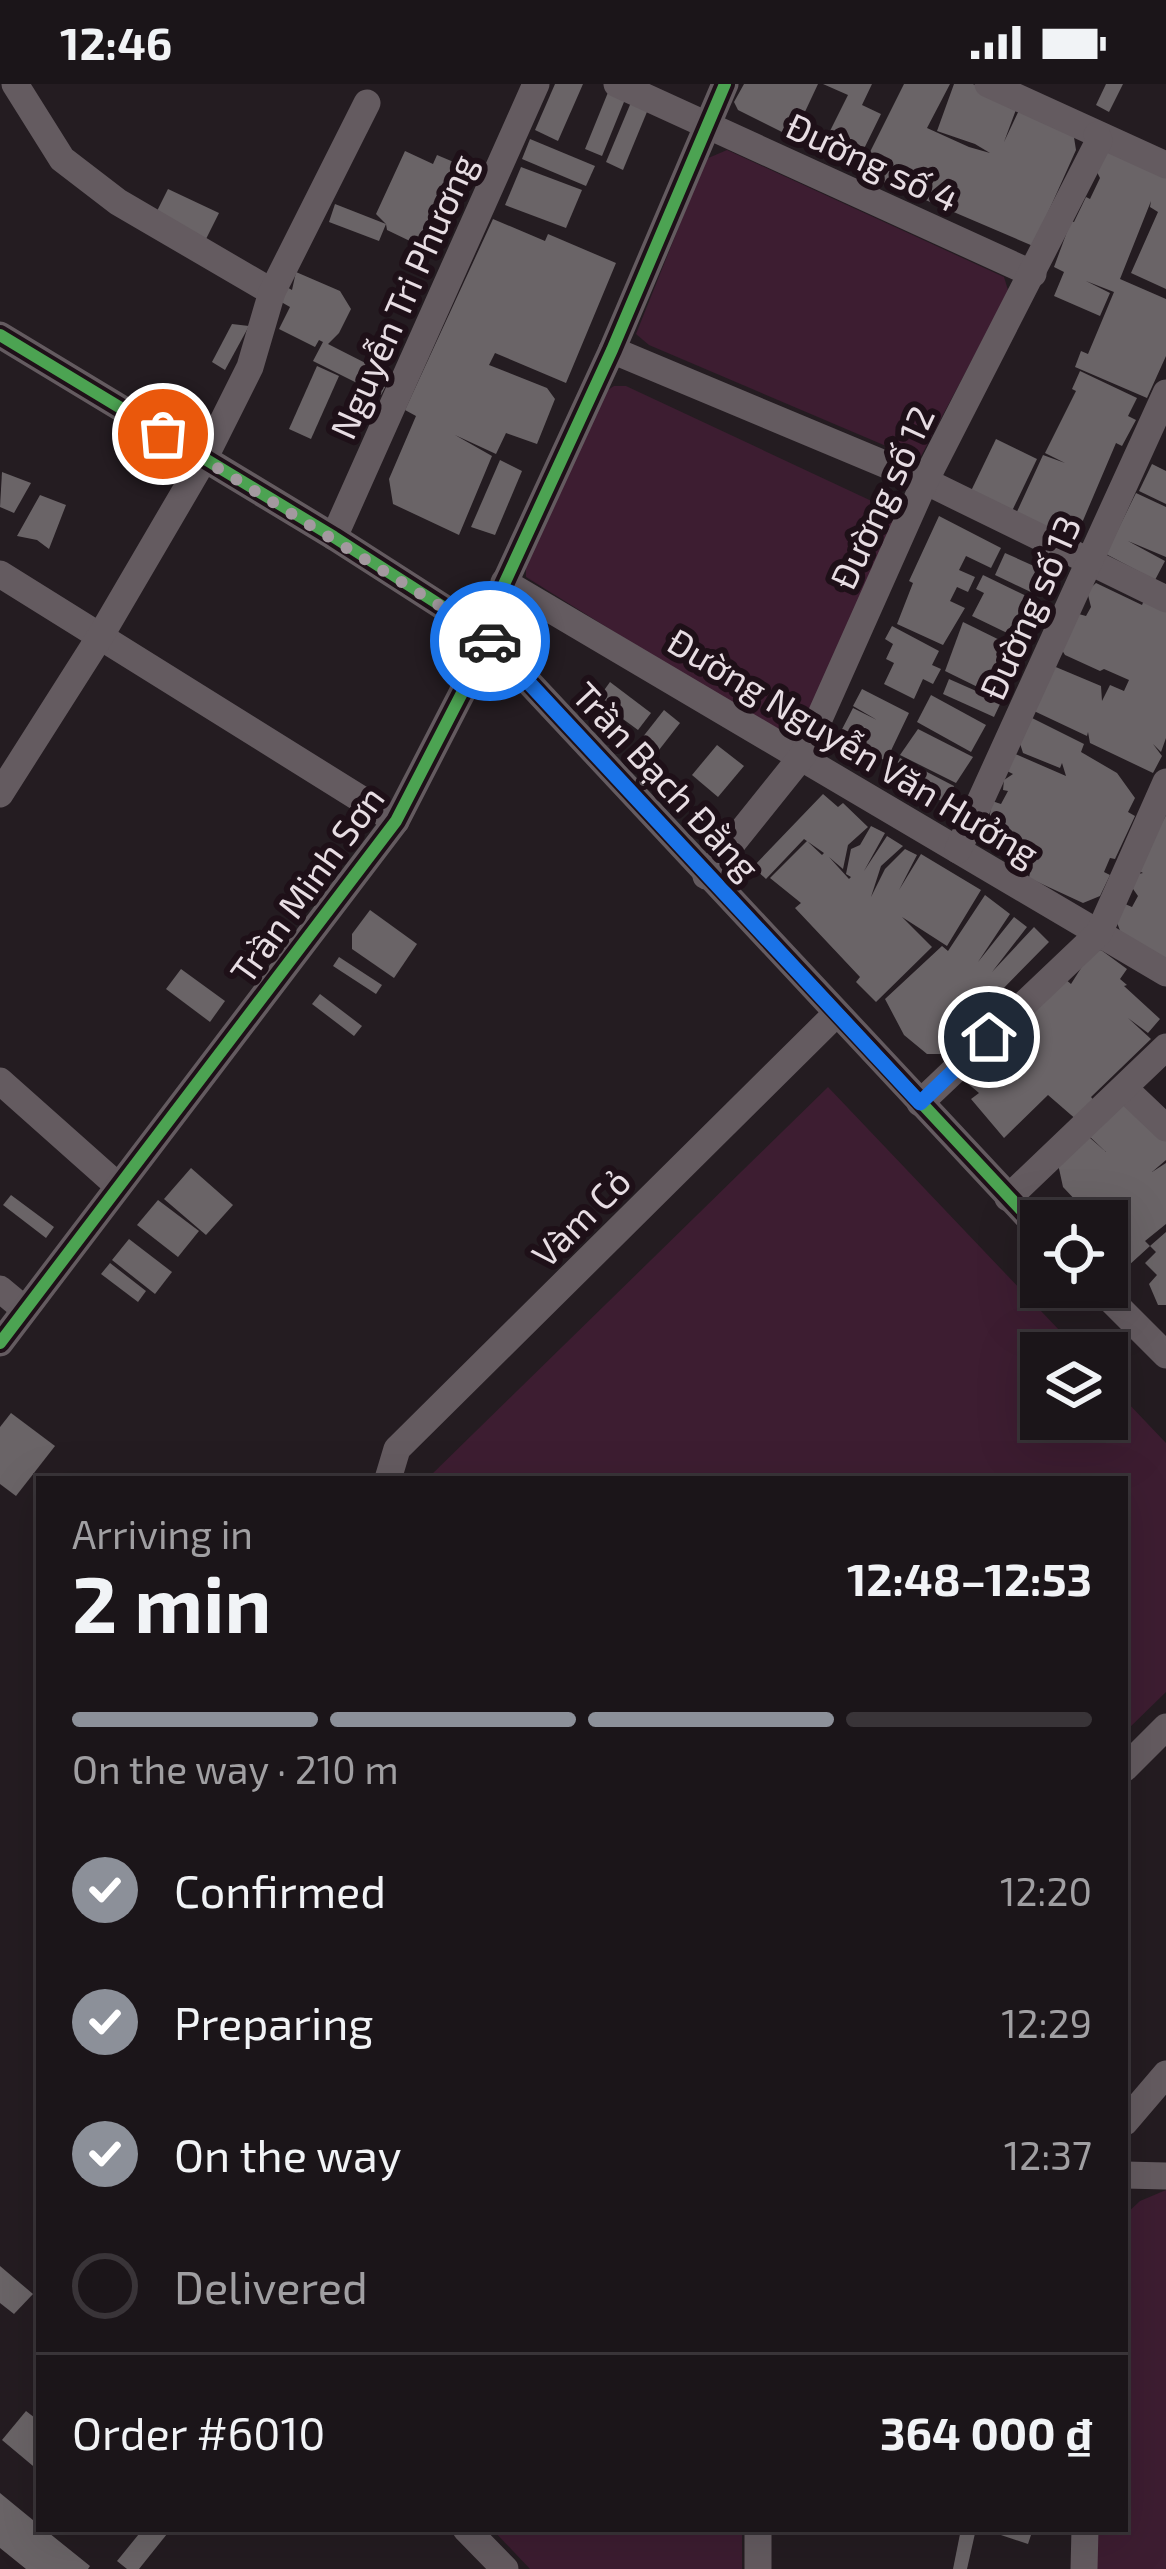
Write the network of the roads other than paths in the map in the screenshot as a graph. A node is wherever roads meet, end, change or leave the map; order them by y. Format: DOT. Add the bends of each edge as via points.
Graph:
graph roads {
  1 [pos="15,84"];
  2 [pos="536,84"];
  3 [pos="617,84"];
  4 [pos="725,84"];
  5 [pos="988,84"];
  6 [pos="367,103"];
  7 [pos="706,124"];
  8 [pos="1096,135"];
  9 [pos="1166,165"];
  10 [pos="1033,274"];
  11 [pos="272,292"];
  12 [pos="0,335"];
  13 [pos="612,350"];
  14 [pos="1166,393"];
  15 [pos="204,459"];
  16 [pos="925,482"];
  17 [pos="334,537"];
  18 [pos="1089,560"];
  19 [pos="0,574"];
  20 [pos="504,582"];
  21 [pos="1166,599"];
  22 [pos="482,632"];
  23 [pos="101,635"];
  24 [pos="803,755"];
  25 [pos="1166,782"];
  26 [pos="0,794"];
  27 [pos="396,821"];
  28 [pos="958,850"];
  29 [pos="706,876"];
  30 [pos="1099,933"];
  31 [pos="1166,973"];
  32 [pos="836,1014"];
  33 [pos="1166,1047"];
  34 [pos="0,1082"];
  35 [pos="1124,1088"];
  36 [pos="920,1103"];
  37 [pos="1166,1128"];
  38 [pos="118,1186"];
  39 [pos="1008,1198"];
  40 [pos="1020,1210"];
  41 [pos="0,1288"];
  42 [pos="1122,1308"];
  43 [pos="25,1309"];
  44 [pos="1162,1342"];
  45 [pos="0,1343"];
  46 [pos="389,1476"];
  47 [pos="1166,1727"];
  48 [pos="1128,1765"];
  49 [pos="1166,2074"];
  50 [pos="1128,2118"];
  51 [pos="1128,2175"];
  52 [pos="1166,2176"];
  53 [pos="469,2532"];
  54 [pos="758,2532"];
  55 [pos="1085,2532"];
  56 [pos="505,2569"];
  57 [pos="758,2569"];
  58 [pos="1084,2569"];
  1 -- 11 [label="street" via="62,160"];
  2 -- 17 [label="street, Nguyễn Tri Phương"];
  3 -- 7 [label="street, Đường số 4"];
  4 -- 7 [label="street, Trần Minh Sơn"];
  5 -- 8 [label="street"];
  6 -- 11 [label="street"];
  7 -- 10 [label="street, Đường số 4"];
  7 -- 13 [label="street, Trần Minh Sơn"];
  8 -- 9 [label="street"];
  8 -- 10 [label="street, Đường số 12"];
  10 -- 16 [label="street, Đường số 12"];
  11 -- 15 [label="street" via="250,367"];
  12 -- 15 [label="street, Trần Bạch Đằng"];
  13 -- 16 [label="street"];
  13 -- 20 [label="street, Trần Minh Sơn"];
  14 -- 18 [label="street, Đường số 13"];
  15 -- 17 [label="street, Trần Bạch Đằng"];
  15 -- 23 [label="street"];
  16 -- 18 [label="street"];
  16 -- 24 [label="street, Đường số 12"];
  17 -- 22 [label="street, Trần Bạch Đằng"];
  18 -- 21 [label="street"];
  18 -- 28 [label="street, Đường số 13"];
  19 -- 23 [label="street"];
  20 -- 22 [label="street, Trần Minh Sơn"];
  20 -- 24 [label="street, Đường Nguyễn Văn Hưởng"];
  22 -- 27 [label="street, Trần Minh Sơn" via="462,693"];
  22 -- 29 [label="street, Trần Bạch Đằng"];
  23 -- 26 [label="street"];
  23 -- 27 [label="street"];
  24 -- 28 [label="street, Đường Nguyễn Văn Hưởng"];
  24 -- 29 [label="street, Đường số 12"];
  25 -- 30 [label="street"];
  27 -- 38 [label="street, Trần Minh Sơn"];
  28 -- 30 [label="street, Đường Nguyễn Văn Hưởng"];
  29 -- 32 [label="street, Trần Bạch Đằng"];
  30 -- 31 [label="street, Đường Nguyễn Văn Hưởng"];
  30 -- 36 [label="street"];
  32 -- 36 [label="street, Trần Bạch Đằng"];
  32 -- 46 [label="street, Vàm Cỏ" via="397,1449"];
  33 -- 35 [label="street"];
  34 -- 38 [label="street"];
  35 -- 37 [label="street"];
  35 -- 39 [label="street"];
  36 -- 39 [label="street, Trần Bạch Đằng"];
  38 -- 43 [label="street, Trần Minh Sơn"];
  39 -- 40 [label="street, Trần Bạch Đằng"];
  41 -- 43 [label="street"];
  42 -- 44 [label="street"];
  43 -- 45 [label="street, Trần Minh Sơn"];
  47 -- 48 [label="street"];
  49 -- 50 [label="street"];
  51 -- 52 [label="street"];
  53 -- 56 [label="street"];
  54 -- 57 [label="street"];
  55 -- 58 [label="street"];
}
